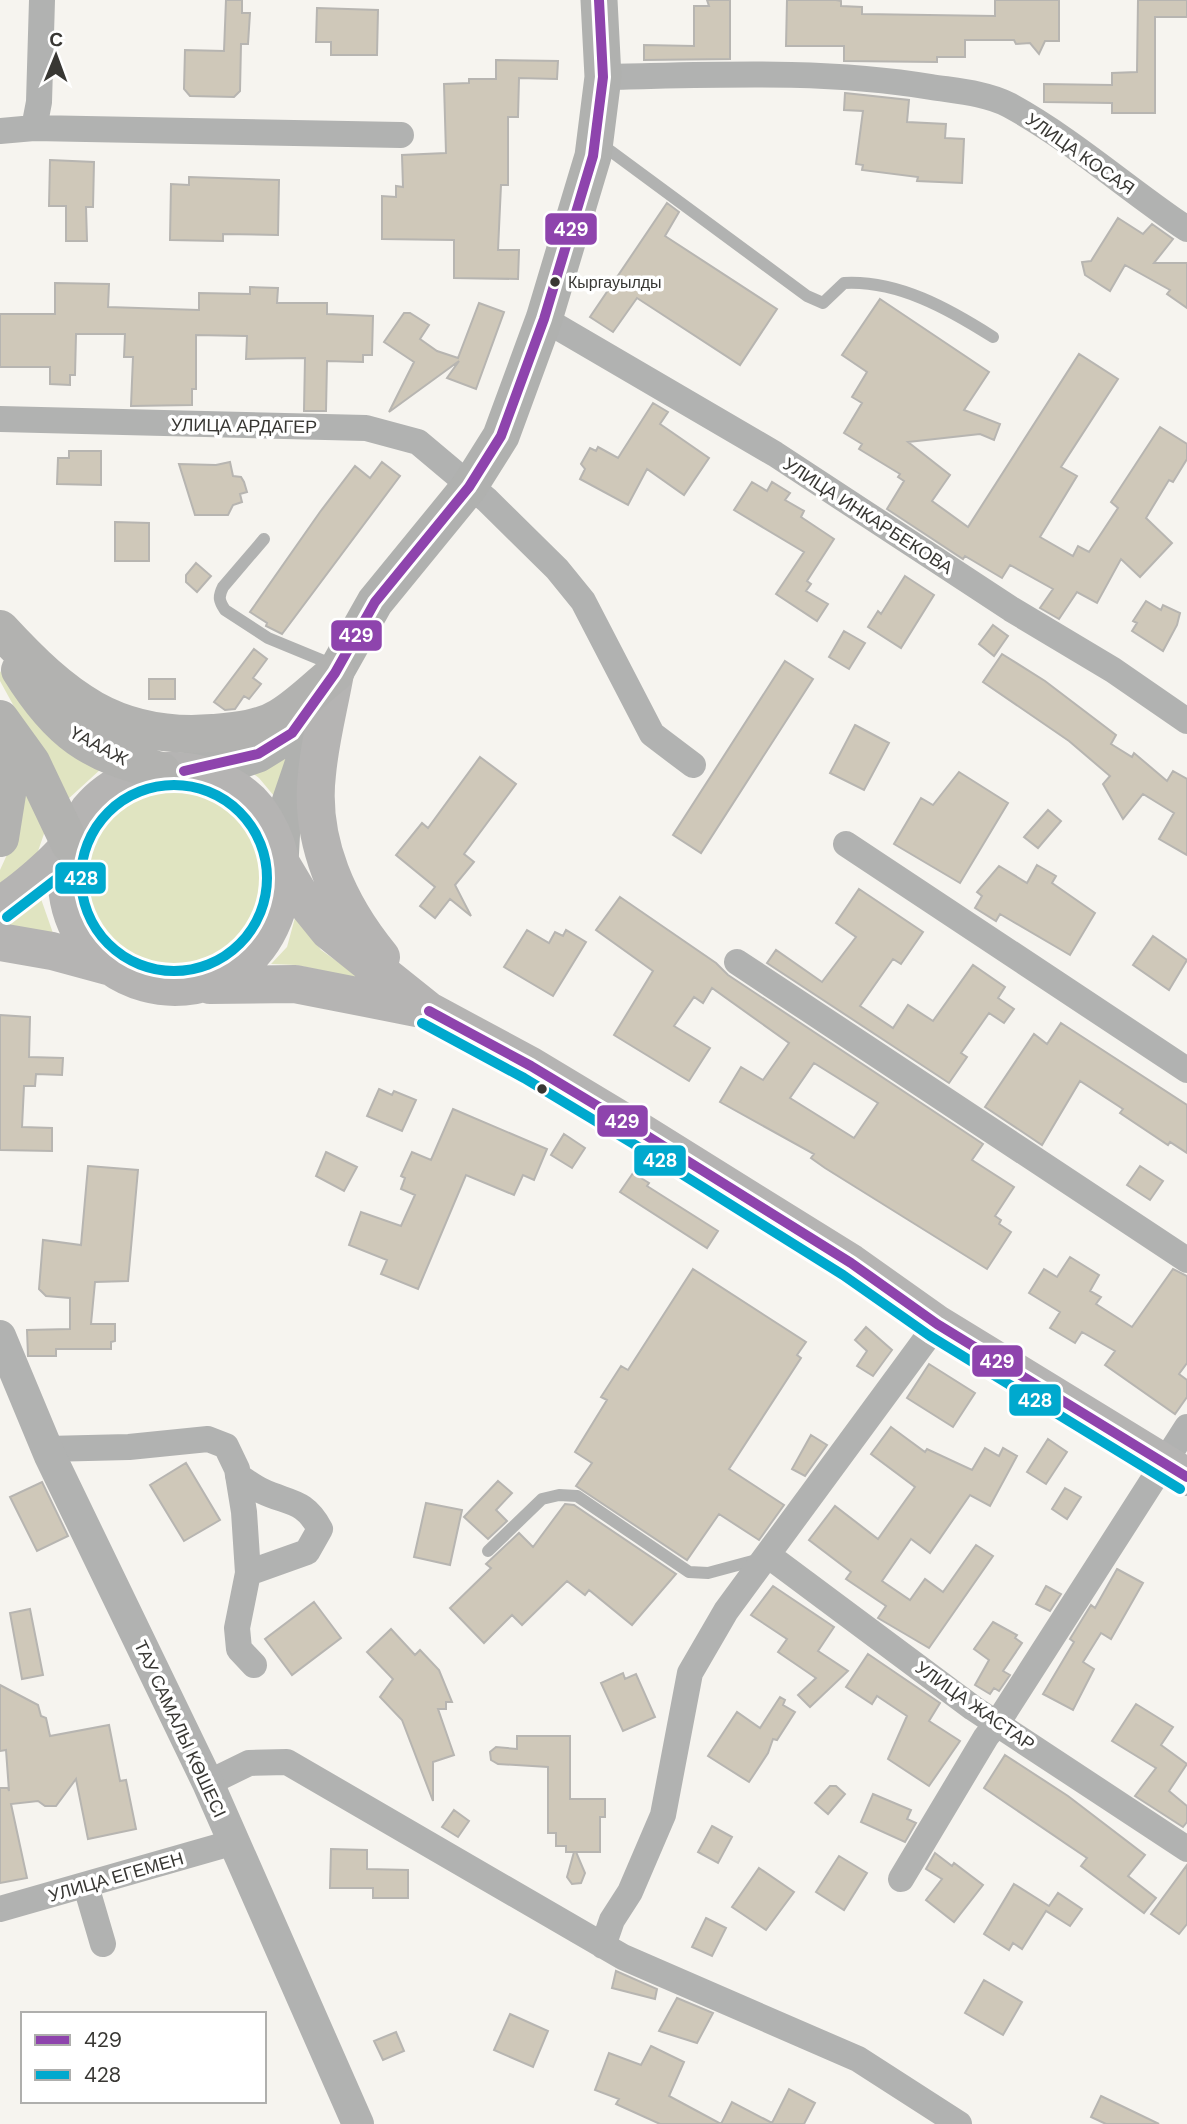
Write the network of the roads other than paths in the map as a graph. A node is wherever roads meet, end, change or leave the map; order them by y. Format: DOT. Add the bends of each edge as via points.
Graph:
graph roads {
  1 [pos="41,0"];
  2 [pos="599,0"];
  3 [pos="603,77"];
  4 [pos="34,128"];
  5 [pos="0,131"];
  6 [pos="401,135"];
  7 [pos="596,138"];
  8 [pos="1187,229"];
  9 [pos="544,319"];
  10 [pos="993,337"];
  11 [pos="0,419"];
  12 [pos="469,487"];
  13 [pos="264,539"];
  14 [pos="0,629"];
  15 [pos="0,638"];
  16 [pos="337,670"];
  17 [pos="0,719"];
  18 [pos="1187,721"];
  19 [pos="0,750"];
  20 [pos="693,765"];
  21 [pos="172,771"];
  22 [pos="0,838"];
  23 [pos="70,844"];
  24 [pos="846,844"];
  25 [pos="280,862"];
  26 [pos="0,905"];
  27 [pos="0,942"];
  28 [pos="737,962"];
  29 [pos="111,967"];
  30 [pos="192,986"];
  31 [pos="429,1011"];
  32 [pos="1187,1070"];
  33 [pos="1187,1260"];
  34 [pos="937,1324"];
  35 [pos="0,1335"];
  36 [pos="1187,1427"];
  37 [pos="47,1449"];
  38 [pos="1175,1470"];
  39 [pos="238,1476"];
  40 [pos="488,1551"];
  41 [pos="769,1556"];
  42 [pos="248,1573"];
  43 [pos="254,1665"];
  44 [pos="998,1722"];
  45 [pos="208,1783"];
  46 [pos="232,1843"];
  47 [pos="1187,1849"];
  48 [pos="901,1879"];
  49 [pos="86,1885"];
  50 [pos="0,1909"];
  51 [pos="103,1944"];
  52 [pos="603,1946"];
  53 [pos="358,2124"];
  54 [pos="959,2124"];
  1 -- 4 [label="street" via="39,103"];
  2 -- 3 [label="main road"];
  3 -- 7 [label="main road"];
  3 -- 8 [label="street, УЛИЦА КОСАЯ" via="837,76 934,88 1007,104 1095,160"];
  4 -- 5 [label="street"];
  4 -- 6 [label="street"];
  7 -- 9 [label="main road"];
  7 -- 10 [label="lane" via="614,156 807,296 823,303 844,283 892,287 950,310"];
  9 -- 12 [label="main road" via="500,436"];
  9 -- 18 [label="street, УЛИЦА ИНКАРБЕКОВА" via="775,454"];
  11 -- 12 [label="street, УЛИЦА АРДАГЕР" via="366,428 418,442"];
  12 -- 16 [label="main road" via="375,602"];
  12 -- 20 [label="street, УЛИЦА АРДАГЕР" via="557,569 583,600 652,734"];
  13 -- 16 [label="lane" via="223,587 220,603 268,638"];
  14 -- 16 [label="highway" via="30,662 80,704 137,728 171,734 237,731 280,718"];
  15 -- 21 [label="highway, ҮАААЖ" via="41,703 65,729 128,763"];
  16 -- 21 [label="main road" via="292,733 276,744 238,761"];
  16 -- 25 [label="main road" via="286,809"];
  16 -- 31 [label="main road" via="317,774 316,805 324,853 352,918"];
  17 -- 23 [label="highway" via="31,762"];
  19 -- 22 [label="highway" via="7,794"];
  21 -- 23 [label="main road" via="122,783 105,794 90,808"];
  21 -- 25 [label="main road" via="221,782 253,804 268,825"];
  23 -- 26 [label="main road" via="27,887"];
  23 -- 29 [label="main road" via="65,871 70,908 91,949"];
  24 -- 32 [label="street"];
  25 -- 30 [label="main road" via="280,900 258,947 240,965"];
  25 -- 31 [label="main road" via="329,931"];
  27 -- 29 [label="main road"];
  28 -- 33 [label="street"];
  29 -- 30 [label="main road" via="146,983"];
  30 -- 31 [label="main road" via="295,984"];
  31 -- 34 [label="main road" via="632,1127 851,1264"];
  34 -- 38 [label="main road"];
  34 -- 41 [label="street"];
  35 -- 37 [label="street, ТАУ САМАЛЫ КӨШЕСІ"];
  36 -- 38 [label="street"];
  37 -- 39 [label="street" via="208,1439 226,1446"];
  37 -- 45 [label="street, ТАУ САМАЛЫ КӨШЕСІ"];
  38 -- 44 [label="street"];
  39 -- 42 [label="street"];
  39 -- 42 [label="street" via="311,1512 320,1529 307,1552"];
  40 -- 41 [label="lane" via="542,1499 559,1495 577,1496 689,1572 708,1573"];
  41 -- 44 [label="street, УЛИЦА ЖАСТАР"];
  41 -- 52 [label="street" via="726,1611 690,1673 663,1815"];
  42 -- 43 [label="street" via="237,1628 239,1649"];
  44 -- 47 [label="street, УЛИЦА ЖАСТАР"];
  44 -- 48 [label="street"];
  45 -- 46 [label="street, ТАУ САМАЛЫ КӨШЕСІ"];
  45 -- 52 [label="street" via="249,1763 287,1762"];
  46 -- 49 [label="street, УЛИЦА ЕГЕМЕН"];
  46 -- 53 [label="street, ТАУ САМАЛЫ КӨШЕСІ"];
  49 -- 50 [label="street, УЛИЦА ЕГЕМЕН"];
  49 -- 51 [label="street"];
  52 -- 54 [label="street" via="858,2059"];
}
